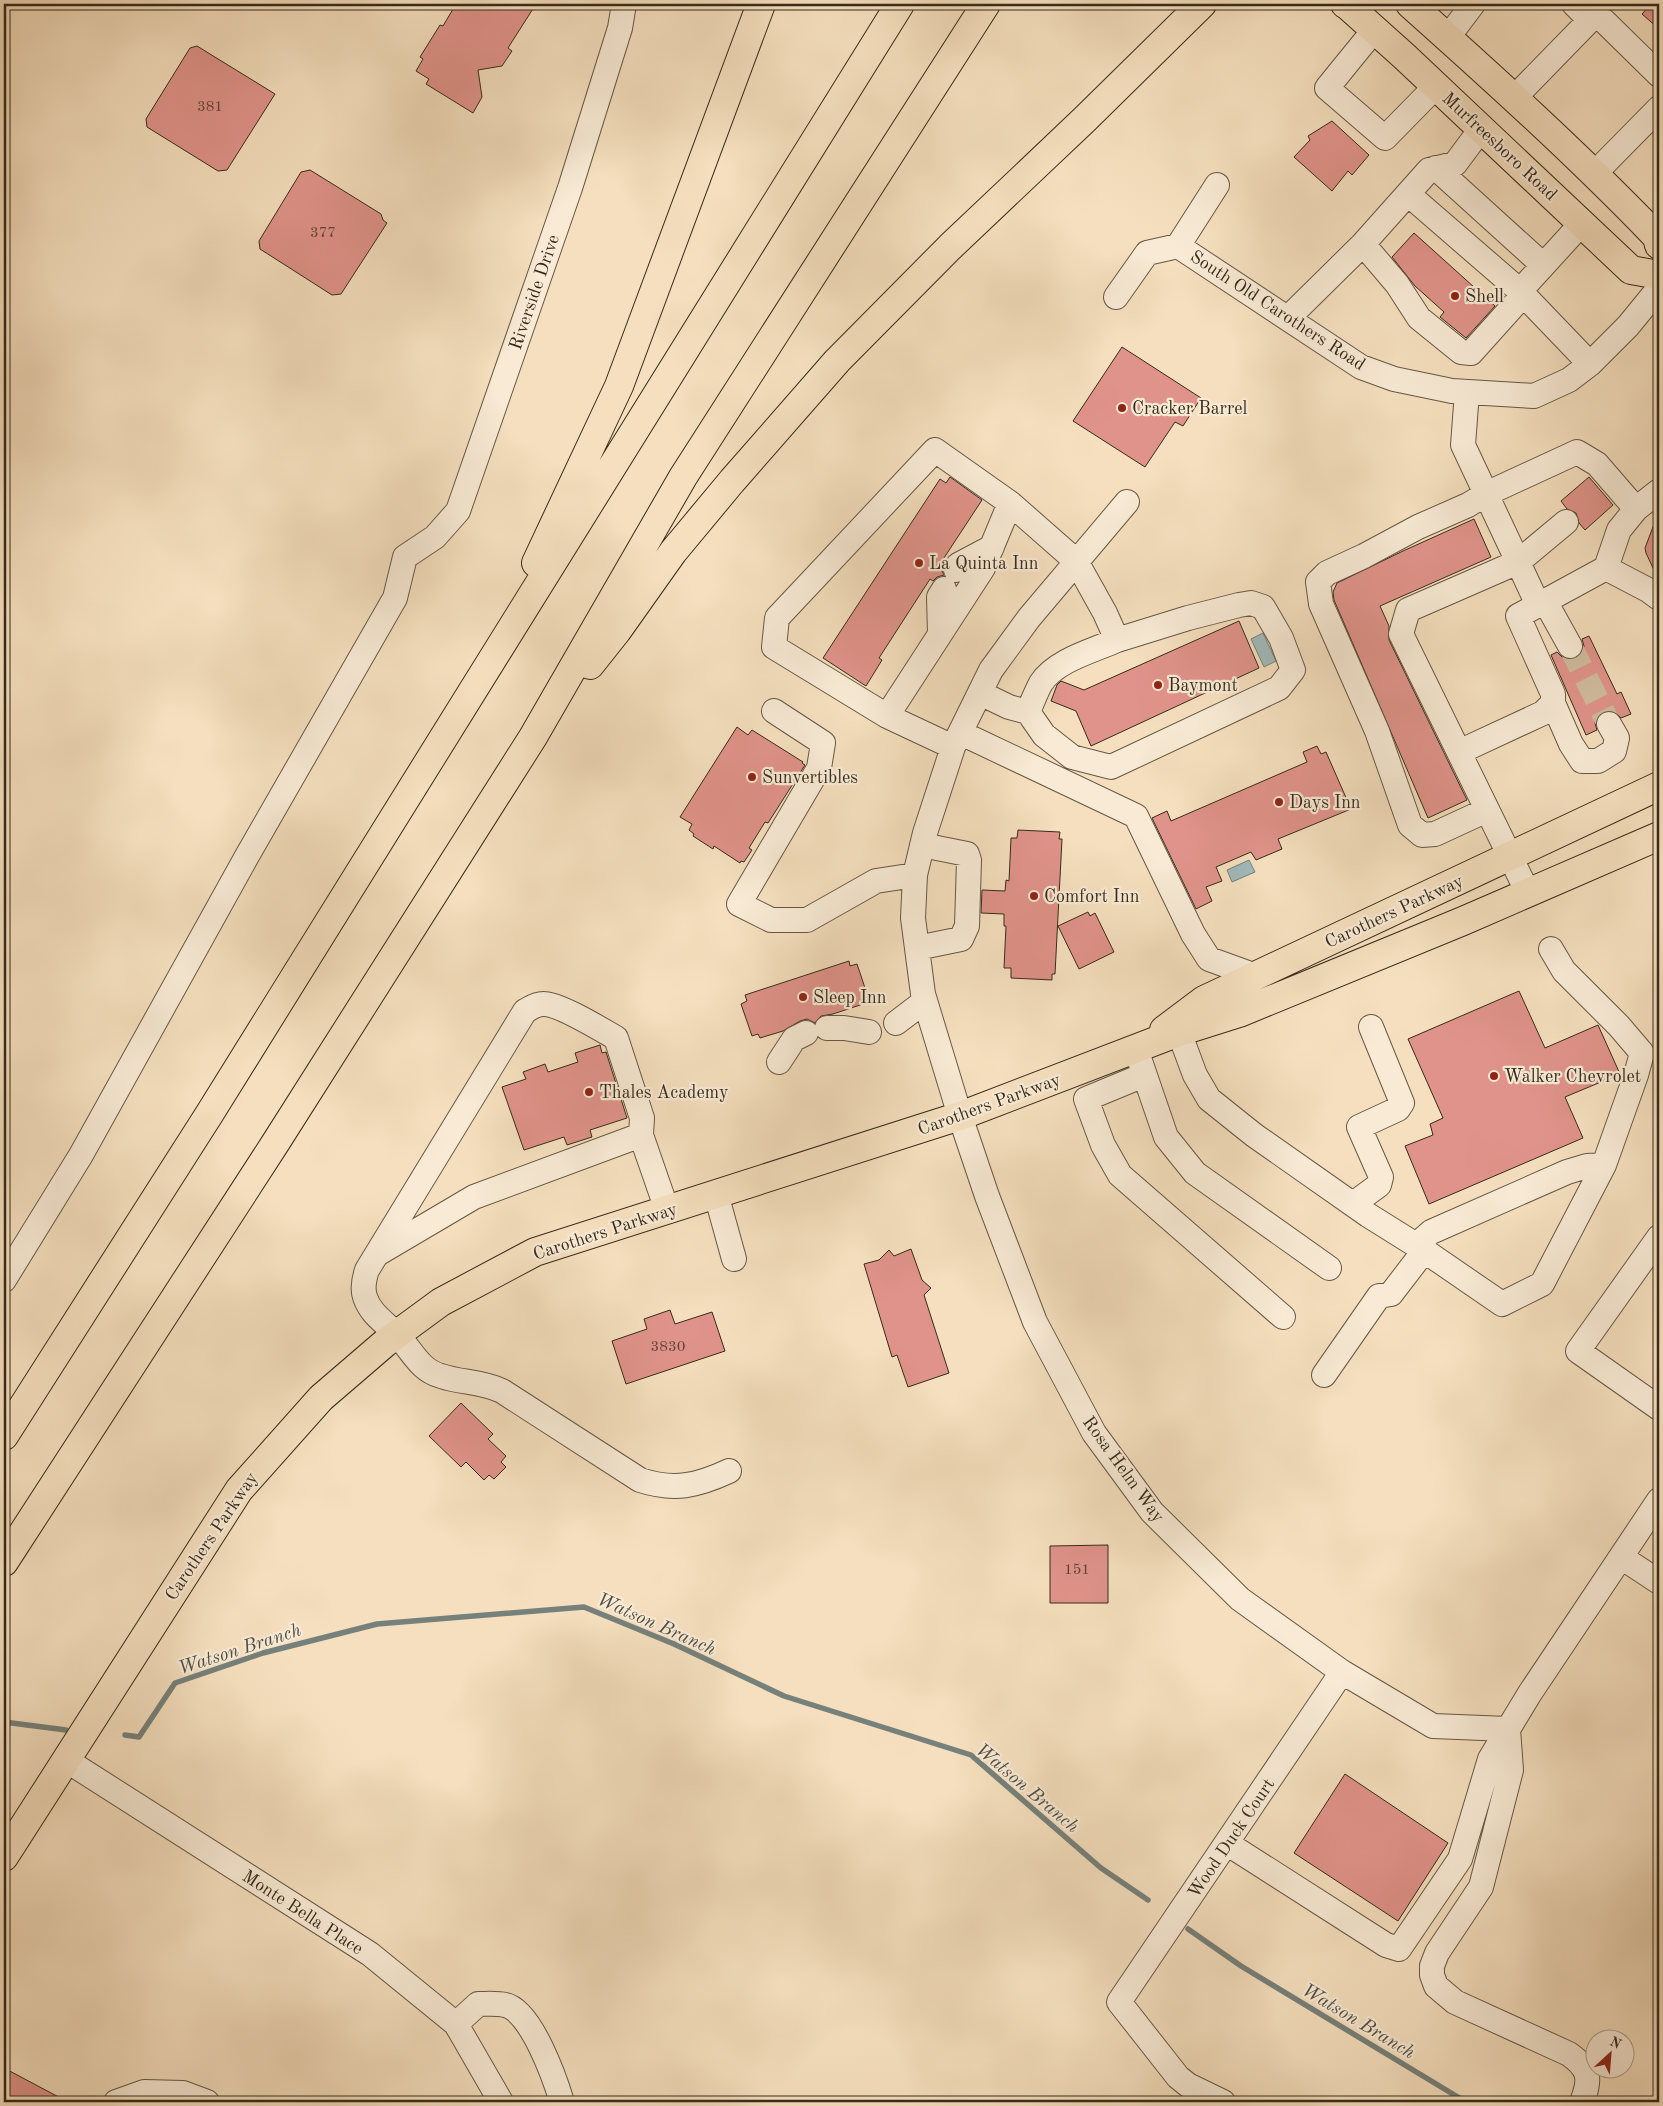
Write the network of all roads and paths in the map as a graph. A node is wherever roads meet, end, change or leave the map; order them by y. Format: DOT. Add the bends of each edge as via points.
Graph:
graph roads {
  1 [pos="624,4"];
  2 [pos="761,4"];
  3 [pos="900,4"];
  4 [pos="986,4"];
  5 [pos="1202,4"];
  6 [pos="1223,4"];
  7 [pos="1346,4"];
  8 [pos="1410,4"];
  9 [pos="1473,4"];
  10 [pos="1592,11"];
  11 [pos="1179,28"];
  12 [pos="1375,30"];
  13 [pos="1448,37"];
  14 [pos="1659,75"];
  15 [pos="1436,86"];
  16 [pos="1515,97"];
  17 [pos="1659,108"];
  18 [pos="1481,129"];
  19 [pos="1436,168"];
  20 [pos="1595,173"];
  21 [pos="1217,185"];
  22 [pos="1408,194"];
  23 [pos="1582,223"];
  24 [pos="1363,244"];
  25 [pos="1659,245"];
  26 [pos="1178,246"];
  27 [pos="1543,265"];
  28 [pos="1659,274"];
  29 [pos="1659,288"];
  30 [pos="1522,292"];
  31 [pos="1116,298"];
  32 [pos="1288,318"];
  33 [pos="1590,364"];
  34 [pos="1467,392"];
  35 [pos="1659,491"];
  36 [pos="1486,494"];
  37 [pos="1127,502"];
  38 [pos="1010,504"];
  39 [pos="1636,509"];
  40 [pos="1566,522"];
  41 [pos="992,547"];
  42 [pos="1076,560"];
  43 [pos="1518,562"];
  44 [pos="1606,568"];
  45 [pos="1659,598"];
  46 [pos="1542,603"];
  47 [pos="940,634"];
  48 [pos="1117,640"];
  49 [pos="1570,646"];
  50 [pos="482,678"];
  51 [pos="980,693"];
  52 [pos="1553,703"];
  53 [pos="774,711"];
  54 [pos="1028,712"];
  55 [pos="887,716"];
  56 [pos="1609,724"];
  57 [pos="533,737"];
  58 [pos="957,740"];
  59 [pos="1459,752"];
  60 [pos="1659,786"];
  61 [pos="1487,810"];
  62 [pos="1659,836"];
  63 [pos="922,845"];
  64 [pos="1510,856"];
  65 [pos="915,875"];
  66 [pos="1528,893"];
  67 [pos="917,948"];
  68 [pos="1551,949"];
  69 [pos="1256,976"];
  70 [pos="925,1001"];
  71 [pos="896,1023"];
  72 [pos="1371,1027"];
  73 [pos="869,1032"];
  74 [pos="1179,1032"];
  75 [pos="779,1062"];
  76 [pos="1140,1062"];
  77 [pos="960,1116"];
  78 [pos="641,1135"];
  79 [pos="1604,1165"];
  80 [pos="716,1194"];
  81 [pos="1353,1204"];
  82 [pos="667,1210"];
  83 [pos="1659,1238"];
  84 [pos="1420,1248"];
  85 [pos="377,1254"];
  86 [pos="734,1259"];
  87 [pos="1329,1268"];
  88 [pos="4,1280"];
  89 [pos="1283,1317"];
  90 [pos="397,1334"];
  91 [pos="1324,1375"];
  92 [pos="1659,1408"];
  93 [pos="4,1436"];
  94 [pos="729,1471"];
  95 [pos="1659,1500"];
  96 [pos="1621,1557"];
  97 [pos="4,1562"];
  98 [pos="1656,1572"];
  99 [pos="1342,1672"];
  100 [pos="1508,1729"];
  101 [pos="66,1760"];
  102 [pos="1228,1844"];
  103 [pos="4,1857"];
  104 [pos="456,2024"];
  105 [pos="116,2102"];
  106 [pos="207,2102"];
  107 [pos="501,2102"];
  108 [pos="562,2102"];
  109 [pos="1222,2102"];
  110 [pos="1582,2102"];
  1 -- 88 [label="street, Riverside Drive" via="620,28 570,188 458,511 435,537 405,557 395,598 81,1155"];
  2 -- 50 [label="main road" via="619,386"];
  3 -- 50 [label="main road"];
  4 -- 57 [label="main road" via="683,476"];
  5 -- 11 [label="main road"];
  6 -- 11 [label="main road" via="1202,21"];
  7 -- 12 [label="main road, Murfreesboro Road"];
  8 -- 13 [label="main road"];
  9 -- 13 [label="street"];
  10 -- 14 [label="street"];
  10 -- 16 [label="street"];
  11 -- 57 [label="main road" via="950,247 838,361 674,552 617,632"];
  12 -- 15 [label="main road, Murfreesboro Road"];
  12 -- 15 [label="street" via="1328,88 1385,138"];
  13 -- 16 [label="main road"];
  15 -- 18 [label="main road, Murfreesboro Road"];
  16 -- 20 [label="main road"];
  17 -- 20 [label="street"];
  18 -- 19 [label="street" via="1455,164"];
  18 -- 23 [label="main road, Murfreesboro Road"];
  19 -- 22 [label="street" via="1429,170"];
  19 -- 27 [label="street"];
  20 -- 25 [label="main road" via="1656,236"];
  21 -- 26 [label="street"];
  22 -- 24 [label="street"];
  22 -- 30 [label="street"];
  23 -- 27 [label="street"];
  23 -- 28 [label="main road, Murfreesboro Road" via="1630,270"];
  24 -- 30 [label="street" via="1398,284 1419,318 1461,352 1471,353"];
  24 -- 32 [label="street"];
  26 -- 31 [label="street, South Old Carothers Road" via="1147,253"];
  26 -- 32 [label="street, South Old Carothers Road"];
  27 -- 30 [label="street"];
  29 -- 33 [label="street, South Old Carothers Road" via="1628,326"];
  30 -- 33 [label="street"];
  32 -- 34 [label="street, South Old Carothers Road" via="1360,367 1394,379"];
  33 -- 34 [label="street, South Old Carothers Road" via="1569,380 1534,396"];
  34 -- 36 [label="street" via="1463,445"];
  35 -- 39 [label="street"];
  36 -- 39 [label="street" via="1577,452 1597,464"];
  36 -- 43 [label="street"];
  36 -- 61 [label="street" via="1327,572 1318,582 1321,604 1377,731 1410,825 1422,835 1435,834"];
  37 -- 42 [label="street, Rosa Helm Way"];
  38 -- 41 [label="street"];
  38 -- 42 [label="street"];
  38 -- 55 [label="street" via="935,450 777,618 774,647"];
  39 -- 44 [label="street" via="1619,530"];
  40 -- 43 [label="street"];
  41 -- 47 [label="street" via="983,568"];
  41 -- 47 [label="street" via="958,565 939,597"];
  42 -- 48 [label="street"];
  42 -- 51 [label="street, Rosa Helm Way" via="992,670"];
  43 -- 46 [label="street"];
  43 -- 59 [label="street" via="1408,610 1401,634"];
  44 -- 45 [label="street"];
  44 -- 46 [label="street"];
  46 -- 49 [label="street"];
  46 -- 52 [label="street" via="1518,616 1553,694"];
  47 -- 55 [label="street"];
  48 -- 54 [label="street" via="1050,673 1041,683"];
  48 -- 54 [label="street" via="1251,603 1263,607 1281,638 1293,670 1279,688 1111,767 1072,757 1044,735"];
  50 -- 93 [label="main road"];
  51 -- 54 [label="street" via="1009,708"];
  51 -- 58 [label="street, Rosa Helm Way"];
  52 -- 56 [label="street" via="1582,761 1598,761 1614,750 1617,738"];
  52 -- 59 [label="street" via="1542,713"];
  53 -- 65 [label="street" via="823,744 819,768 739,904 771,920 806,920 876,880"];
  55 -- 58 [label="street"];
  57 -- 97 [label="main road"];
  58 -- 63 [label="street, Rosa Helm Way"];
  58 -- 69 [label="street" via="1136,816 1193,934 1209,958"];
  59 -- 61 [label="street"];
  60 -- 64 [label="main road, Carothers Parkway"];
  61 -- 64 [label="street"];
  62 -- 66 [label="main road, Carothers Parkway"];
  63 -- 65 [label="street, Rosa Helm Way"];
  63 -- 67 [label="street" via="967,854 967,926 962,939"];
  64 -- 66 [label="street"];
  64 -- 69 [label="main road, Carothers Parkway"];
  65 -- 67 [label="street, Rosa Helm Way" via="913,918"];
  66 -- 74 [label="main road, Carothers Parkway" via="1239,1013"];
  67 -- 70 [label="street, Rosa Helm Way"];
  68 -- 79 [label="street" via="1564,971 1642,1053"];
  69 -- 76 [label="main road, Carothers Parkway" via="1204,1000"];
  70 -- 71 [label="street"];
  70 -- 77 [label="street, Rosa Helm Way"];
  72 -- 81 [label="street" via="1402,1103 1398,1110 1358,1127 1381,1181"];
  73 -- 75 [label="street" via="844,1028 816,1031 794,1039"];
  74 -- 76 [label="main road, Carothers Parkway"];
  74 -- 81 [label="street" via="1195,1075 1209,1099 1254,1135"];
  76 -- 77 [label="main road, Carothers Parkway"];
  76 -- 87 [label="street" via="1166,1137 1194,1173"];
  76 -- 89 [label="street" via="1086,1099 1103,1144 1120,1175"];
  77 -- 80 [label="main road, Carothers Parkway"];
  77 -- 99 [label="street, Rosa Helm Way" via="1036,1322 1094,1433 1152,1512 1240,1599"];
  78 -- 82 [label="street"];
  78 -- 85 [label="street" via="483,1193"];
  78 -- 85 [label="street" via="642,1118 616,1038 589,1022 546,1004 537,1005 525,1012"];
  79 -- 84 [label="street" via="1567,1172 1431,1232"];
  79 -- 84 [label="street" via="1542,1284 1502,1304"];
  80 -- 82 [label="main road, Carothers Parkway"];
  80 -- 86 [label="street"];
  81 -- 84 [label="street"];
  82 -- 90 [label="main road, Carothers Parkway" via="536,1252 441,1302"];
  83 -- 92 [label="street" via="1578,1351"];
  84 -- 91 [label="street" via="1391,1294 1379,1296"];
  85 -- 90 [label="street" via="363,1282 364,1295 385,1326"];
  90 -- 94 [label="street" via="413,1357 426,1368 441,1376 487,1384 502,1391 640,1480 659,1486 680,1486 715,1478"];
  90 -- 101 [label="main road, Carothers Parkway" via="321,1398 239,1490"];
  95 -- 96 [label="street"];
  96 -- 98 [label="street"];
  96 -- 100 [label="street"];
  99 -- 100 [label="street, Rosa Helm Way" via="1433,1726"];
  99 -- 102 [label="street, Wood Duck Court"];
  100 -- 102 [label="street" via="1490,1759 1460,1859 1400,1949 1386,1945"];
  100 -- 110 [label="street" via="1512,1770 1481,1887 1437,1953 1432,1975 1436,1986 1454,2002 1580,2062 1588,2079"];
  101 -- 103 [label="main road, Carothers Parkway"];
  101 -- 104 [label="street, Monte Bella Place" via="370,1954"];
  102 -- 109 [label="street, Wood Duck Court" via="1119,2002 1178,2077"];
  104 -- 107 [label="street, Monte Bella Place"];
  104 -- 108 [label="street" via="478,2004 507,2005 526,2020 548,2061"];
  105 -- 106 [label="street" via="144,2092 183,2093"];
}
